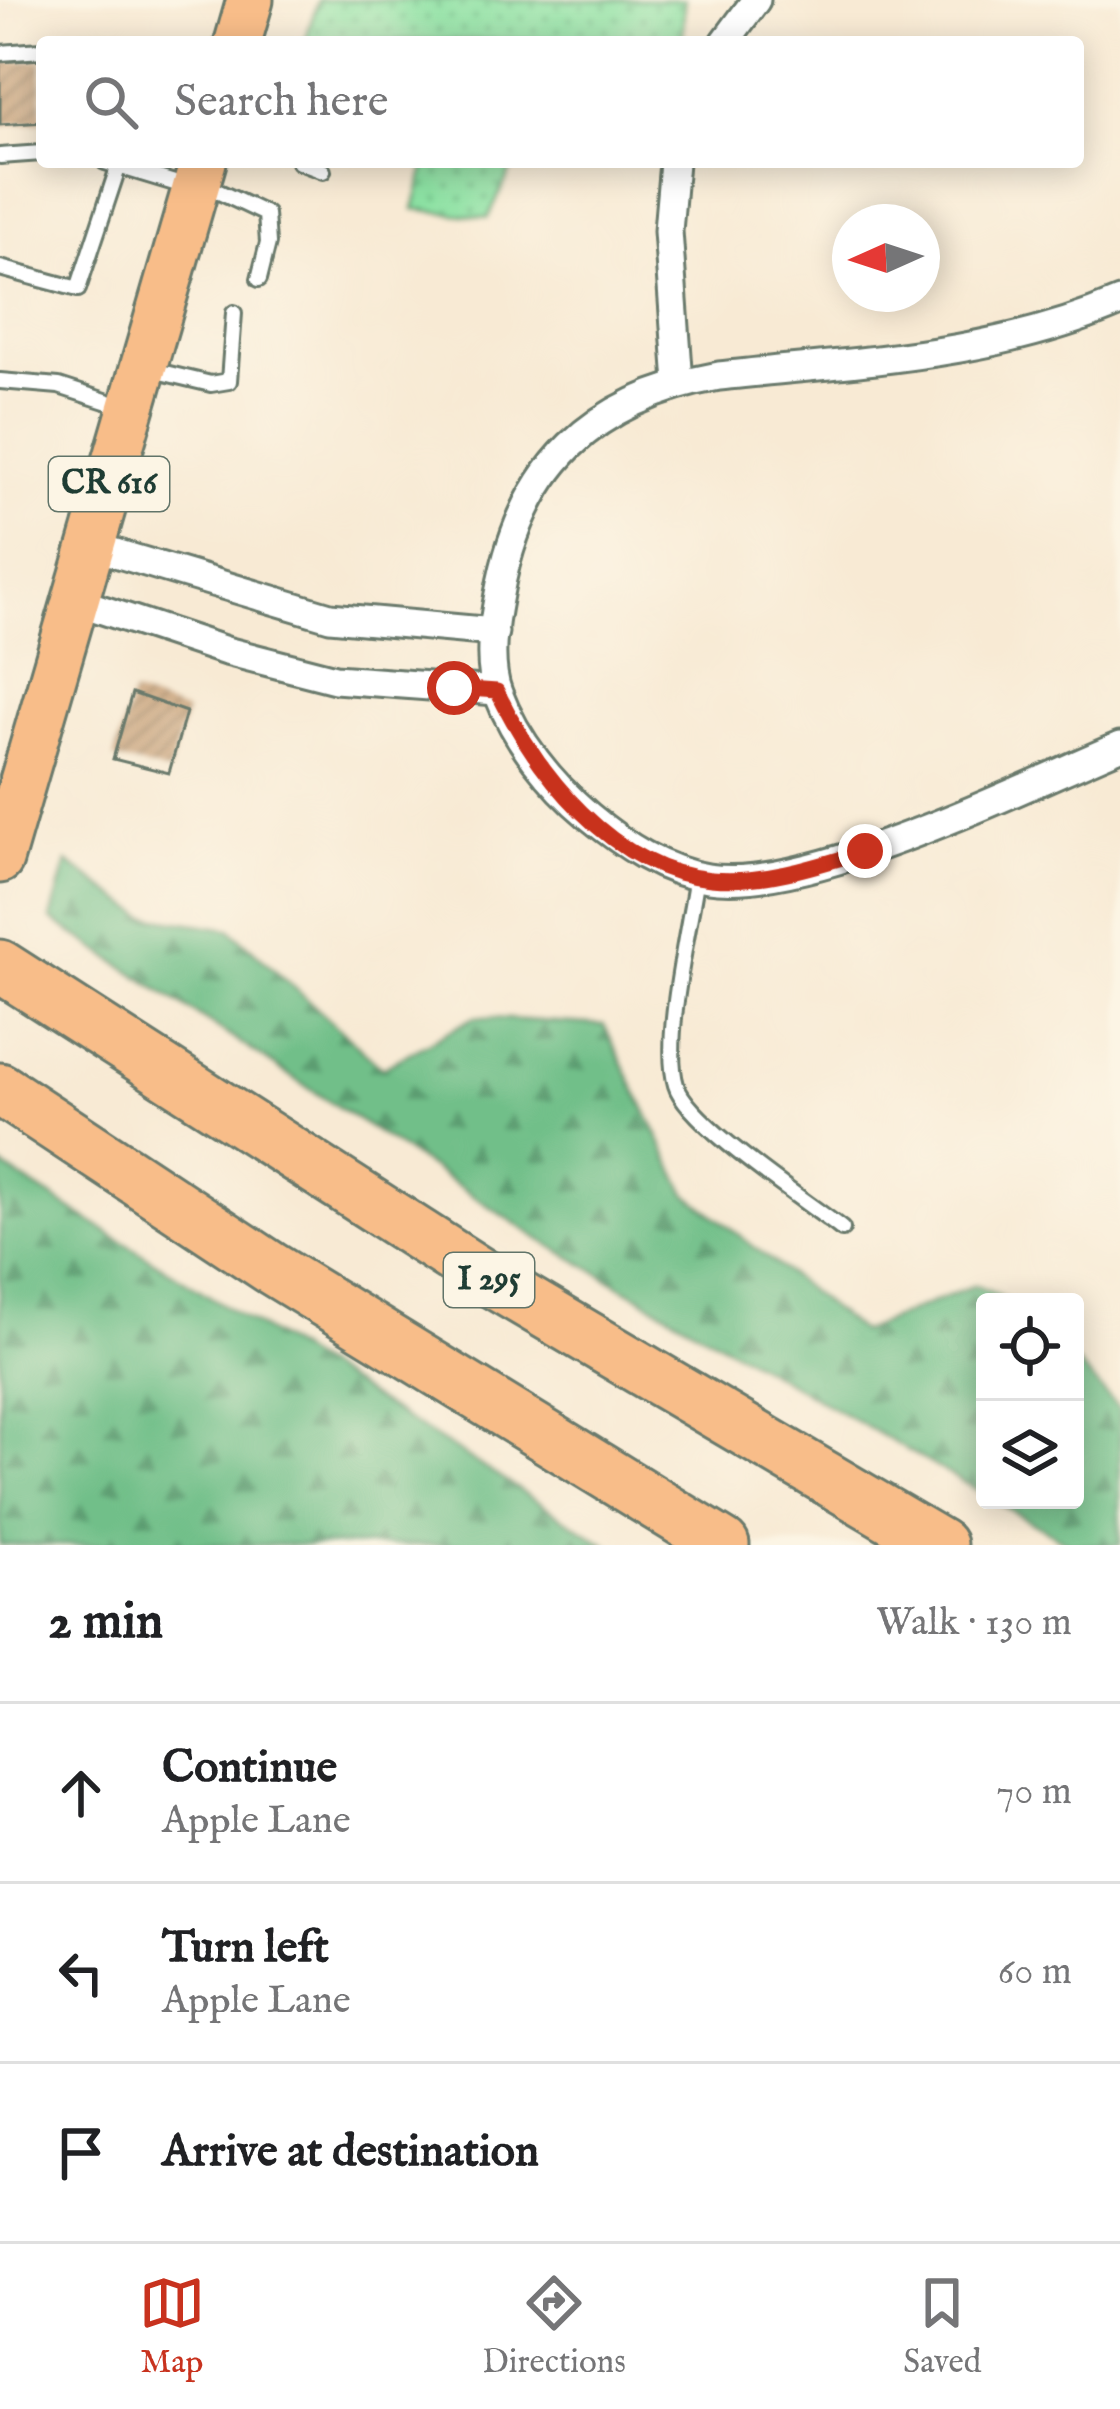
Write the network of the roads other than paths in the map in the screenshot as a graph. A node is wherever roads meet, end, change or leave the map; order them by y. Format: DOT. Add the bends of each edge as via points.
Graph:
graph roads {
  1 [pos="250,0"];
  2 [pos="756,0"];
  3 [pos="240,36"];
  4 [pos="729,36"];
  5 [pos="36,50"];
  6 [pos="0,53"];
  7 [pos="36,153"];
  8 [pos="0,156"];
  9 [pos="113,168"];
  10 [pos="138,168"];
  11 [pos="315,168"];
  12 [pos="673,168"];
  13 [pos="323,171"];
  14 [pos="199,178"];
  15 [pos="0,268"];
  16 [pos="259,279"];
  17 [pos="1120,302"];
  18 [pos="234,313"];
  19 [pos="0,381"];
  20 [pos="679,383"];
  21 [pos="137,388"];
  22 [pos="92,546"];
  23 [pos="76,601"];
  24 [pos="494,632"];
  25 [pos="497,691"];
  26 [pos="1120,746"];
  27 [pos="0,860"];
  28 [pos="698,875"];
  29 [pos="0,966"];
  30 [pos="2,1090"];
  31 [pos="842,1229"];
  32 [pos="723,1545"];
  33 [pos="940,1545"];
  1 -- 3 [label="main road"];
  2 -- 4 [label="street"];
  5 -- 6 [label="lane"];
  7 -- 8 [label="lane"];
  9 -- 15 [label="lane" via="78,289"];
  10 -- 14 [label="lane"];
  11 -- 13 [label="lane"];
  12 -- 20 [label="street" via="668,231"];
  14 -- 16 [label="lane" via="266,214"];
  14 -- 21 [label="main road, CR 616"];
  17 -- 20 [label="street" via="1054,327 940,352"];
  18 -- 21 [label="lane" via="230,381"];
  19 -- 21 [label="lane"];
  20 -- 24 [label="street" via="598,420 550,466 508,552"];
  21 -- 22 [label="main road, CR 616"];
  22 -- 23 [label="main road, CR 616"];
  22 -- 24 [label="street" via="330,617"];
  23 -- 25 [label="street" via="335,679"];
  23 -- 27 [label="main road, CR 616"];
  24 -- 25 [label="street"];
  25 -- 28 [label="street" via="559,791 618,841"];
  26 -- 28 [label="street" via="843,858 800,871"];
  28 -- 31 [label="lane" via="672,1049 676,1088 706,1125"];
  29 -- 33 [label="highway, I 295" via="485,1277"];
  30 -- 32 [label="highway" via="271,1268"];
}
